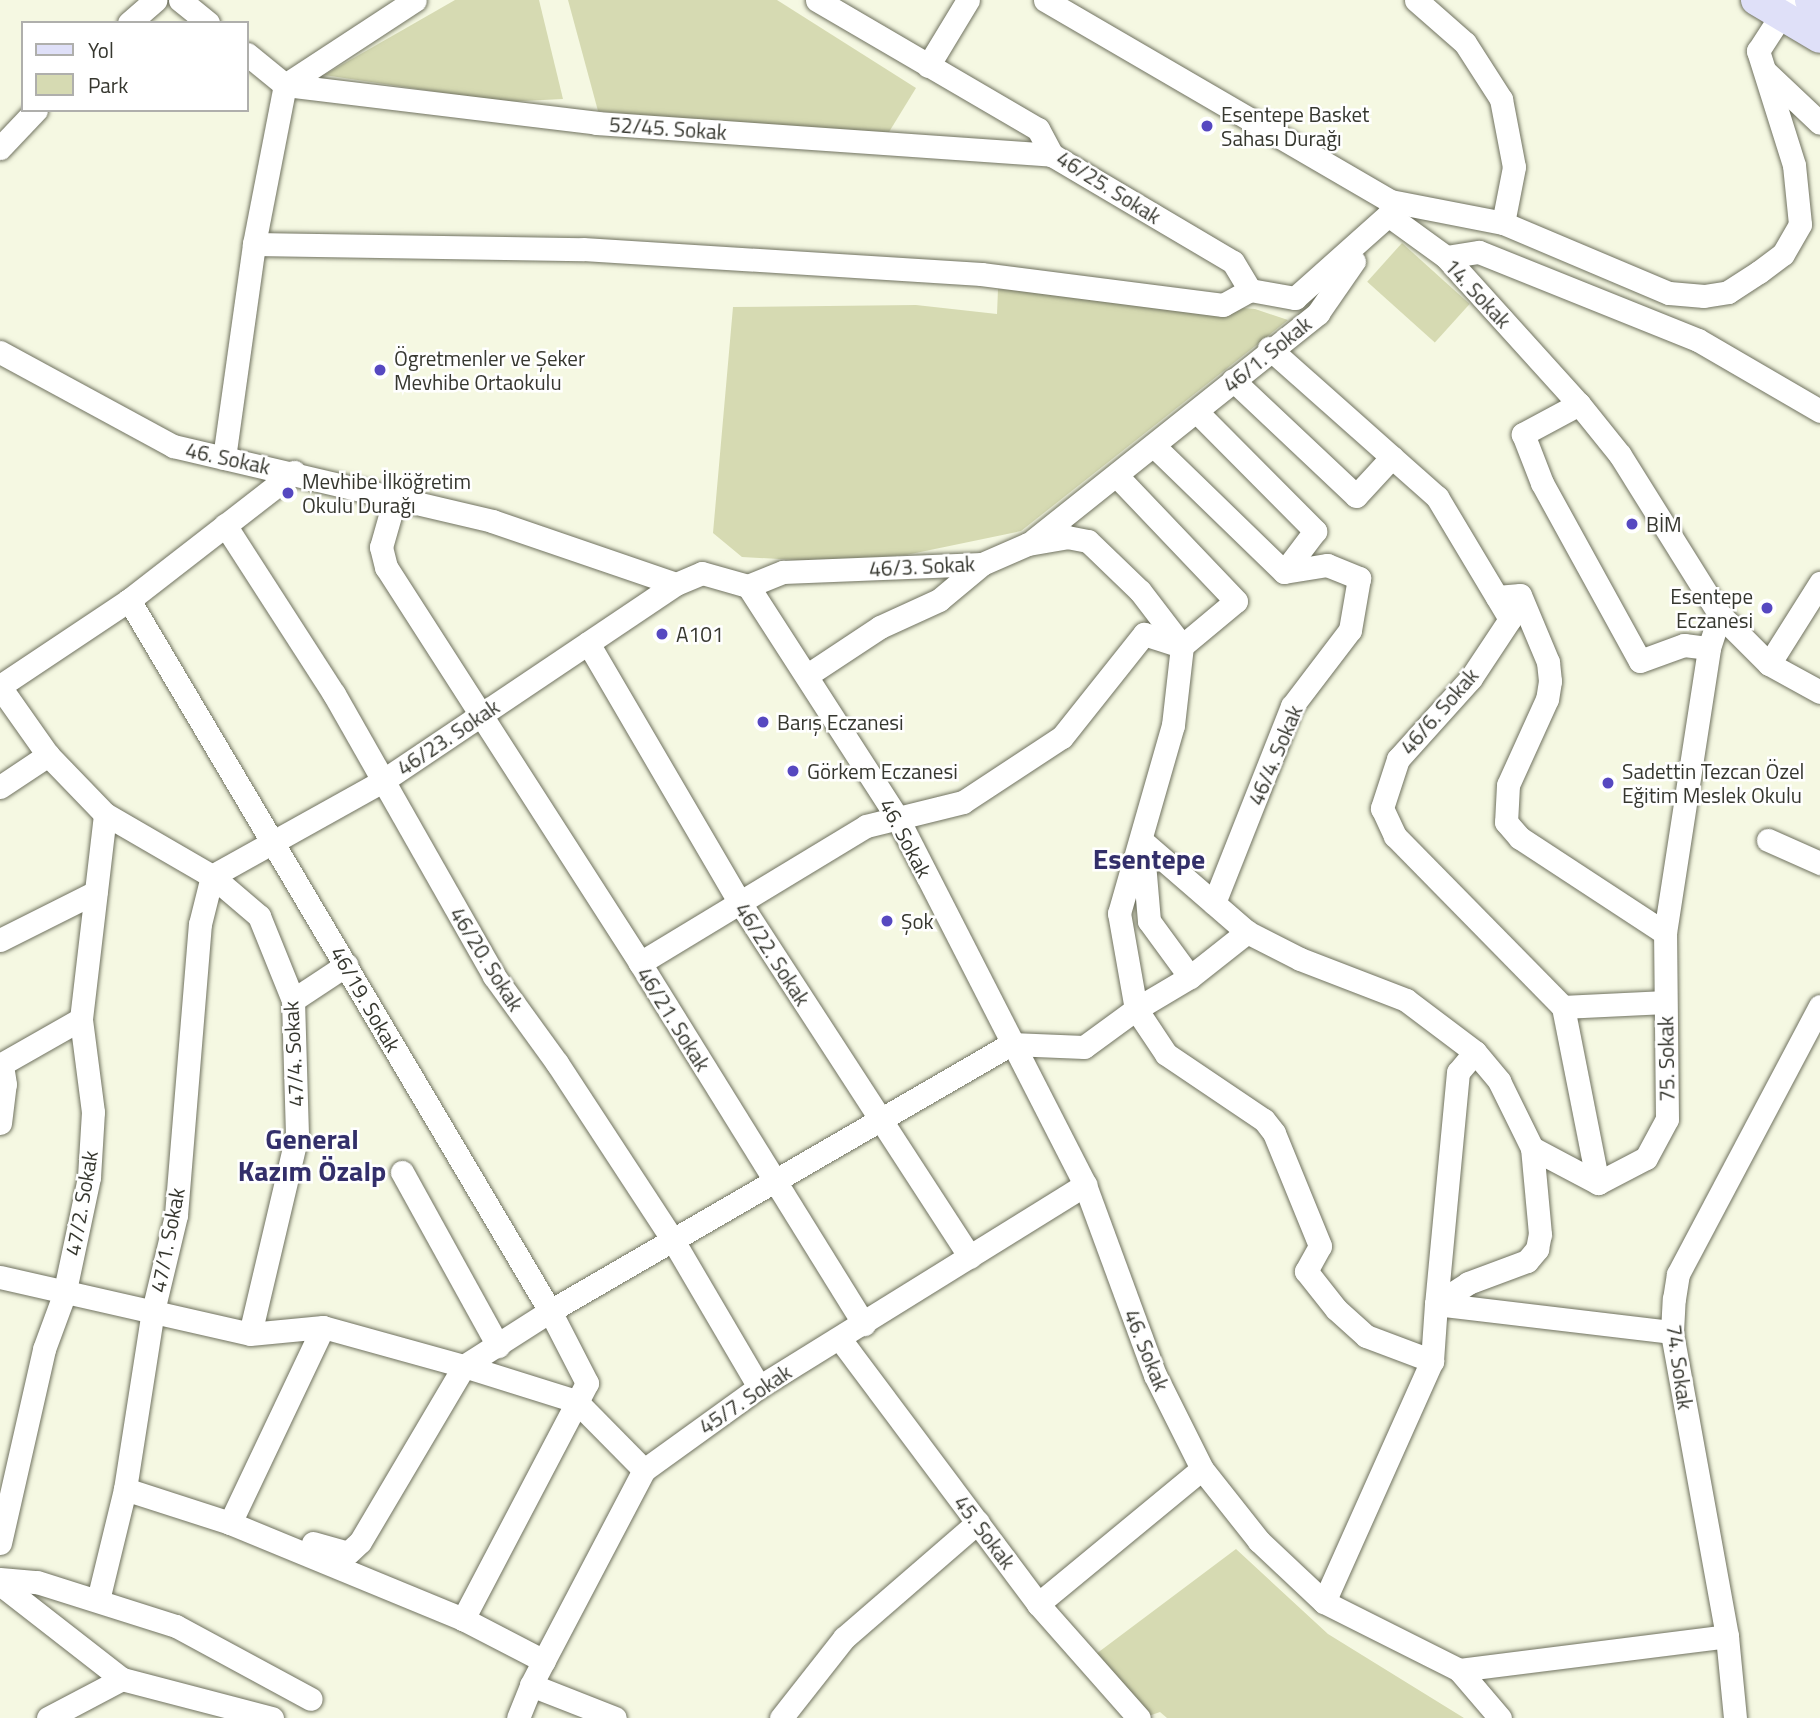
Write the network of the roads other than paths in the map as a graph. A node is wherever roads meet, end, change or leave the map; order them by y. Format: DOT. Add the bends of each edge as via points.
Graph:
graph roads {
  1 [pos="155,0"];
  2 [pos="180,0"];
  3 [pos="415,0"];
  4 [pos="817,0"];
  5 [pos="968,0"];
  6 [pos="1045,0"];
  7 [pos="1416,0"];
  8 [pos="1756,0"];
  9 [pos="1810,0"];
  10 [pos="1820,6"];
  11 [pos="1786,8"];
  12 [pos="131,21"];
  13 [pos="206,21"];
  14 [pos="1820,38"];
  15 [pos="248,55"];
  16 [pos="928,66"];
  17 [pos="1764,70"];
  18 [pos="285,85"];
  19 [pos="34,112"];
  20 [pos="1820,122"];
  21 [pos="0,148"];
  22 [pos="1052,155"];
  23 [pos="1392,212"];
  24 [pos="1503,223"];
  25 [pos="254,244"];
  26 [pos="1446,257"];
  27 [pos="1250,290"];
  28 [pos="1269,348"];
  29 [pos="0,352"];
  30 [pos="1233,380"];
  31 [pos="1579,404"];
  32 [pos="1820,411"];
  33 [pos="1198,412"];
  34 [pos="1154,446"];
  35 [pos="224,457"];
  36 [pos="1392,457"];
  37 [pos="294,472"];
  38 [pos="1117,475"];
  39 [pos="395,498"];
  40 [pos="225,525"];
  41 [pos="1028,544"];
  42 [pos="982,564"];
  43 [pos="1284,572"];
  44 [pos="1820,583"];
  45 [pos="676,584"];
  46 [pos="748,586"];
  47 [pos="1497,597"];
  48 [pos="129,600"];
  49 [pos="1720,615"];
  50 [pos="588,643"];
  51 [pos="1182,646"];
  52 [pos="1709,648"];
  53 [pos="1769,664"];
  54 [pos="809,674"];
  55 [pos="0,686"];
  56 [pos="1820,692"];
  57 [pos="480,717"];
  58 [pos="48,755"];
  59 [pos="381,782"];
  60 [pos="0,787"];
  61 [pos="105,814"];
  62 [pos="897,817"];
  63 [pos="1768,840"];
  64 [pos="1142,841"];
  65 [pos="276,843"];
  66 [pos="1820,863"];
  67 [pos="212,876"];
  68 [pos="96,892"];
  69 [pos="740,903"];
  70 [pos="1214,903"];
  71 [pos="1247,932"];
  72 [pos="1665,933"];
  73 [pos="0,940"];
  74 [pos="640,963"];
  75 [pos="346,965"];
  76 [pos="1190,977"];
  77 [pos="293,1000"];
  78 [pos="1665,1002"];
  79 [pos="1820,1006"];
  80 [pos="1563,1007"];
  81 [pos="1136,1009"];
  82 [pos="80,1018"];
  83 [pos="1011,1044"];
  84 [pos="1475,1052"];
  85 [pos="1,1064"];
  86 [pos="879,1118"];
  87 [pos="0,1122"];
  88 [pos="1532,1148"];
  89 [pos="402,1172"];
  90 [pos="775,1183"];
  91 [pos="1598,1183"];
  92 [pos="1085,1185"];
  93 [pos="674,1242"];
  94 [pos="970,1257"];
  95 [pos="0,1277"];
  96 [pos="64,1295"];
  97 [pos="1436,1304"];
  98 [pos="153,1311"];
  99 [pos="550,1311"];
  100 [pos="864,1324"];
  101 [pos="323,1327"];
  102 [pos="1672,1332"];
  103 [pos="250,1334"];
  104 [pos="840,1339"];
  105 [pos="498,1346"];
  106 [pos="1432,1361"];
  107 [pos="464,1366"];
  108 [pos="759,1387"];
  109 [pos="576,1401"];
  110 [pos="644,1469"];
  111 [pos="1202,1469"];
  112 [pos="125,1489"];
  113 [pos="978,1522"];
  114 [pos="230,1523"];
  115 [pos="0,1543"];
  116 [pos="313,1543"];
  117 [pos="0,1581"];
  118 [pos="98,1600"];
  119 [pos="1324,1602"];
  120 [pos="1038,1604"];
  121 [pos="463,1619"];
  122 [pos="1727,1636"];
  123 [pos="544,1661"];
  124 [pos="1459,1670"];
  125 [pos="122,1679"];
  126 [pos="531,1685"];
  127 [pos="311,1699"];
  128 [pos="256,1716"];
  129 [pos="48,1718"];
  130 [pos="519,1718"];
  131 [pos="615,1718"];
  132 [pos="781,1718"];
  133 [pos="1139,1718"];
  134 [pos="1500,1718"];
  135 [pos="1735,1718"];
  1 -- 12 [label="street"];
  2 -- 13 [label="street"];
  3 -- 18 [label="street"];
  4 -- 16 [label="street, 46/25. Sokak"];
  5 -- 16 [label="street"];
  6 -- 23 [label="street, 14. Sokak"];
  7 -- 24 [label="street" via="1465,43 1501,99 1514,167"];
  8 -- 11 [label="main road"];
  9 -- 10 [label="main road"];
  11 -- 14 [label="main road"];
  11 -- 17 [label="street" via="1758,51"];
  15 -- 18 [label="street"];
  16 -- 22 [label="street, 46/25. Sokak" via="1038,129"];
  17 -- 20 [label="street"];
  17 -- 24 [label="street" via="1794,165 1800,224 1783,254 1728,292 1704,296 1668,293"];
  18 -- 22 [label="street, 52/45. Sokak" via="597,122"];
  18 -- 25 [label="street"];
  19 -- 21 [label="street"];
  22 -- 27 [label="street, 46/25. Sokak" via="1233,262"];
  23 -- 24 [label="street"];
  23 -- 26 [label="street, 14. Sokak"];
  23 -- 27 [label="street" via="1295,298"];
  23 -- 28 [label="street, 46/1. Sokak" via="1343,271 1318,313"];
  25 -- 27 [label="street" via="583,248 981,274 1223,305"];
  25 -- 35 [label="street"];
  26 -- 31 [label="street, 14. Sokak"];
  26 -- 32 [label="street" via="1479,252 1698,340"];
  28 -- 30 [label="street, 46/1. Sokak"];
  28 -- 36 [label="street, 46/6. Sokak"];
  29 -- 35 [label="street, 46. Sokak" via="173,446"];
  30 -- 33 [label="street, 46/1. Sokak"];
  30 -- 36 [label="street" via="1356,496"];
  31 -- 49 [label="street, 14. Sokak" via="1620,455"];
  31 -- 52 [label="street" via="1523,434 1542,483 1640,662 1684,645"];
  33 -- 34 [label="street, 46/1. Sokak"];
  33 -- 43 [label="street" via="1315,531"];
  34 -- 38 [label="street, 46/1. Sokak"];
  34 -- 43 [label="street"];
  35 -- 37 [label="street, 46. Sokak"];
  36 -- 47 [label="street, 46/6. Sokak" via="1437,497"];
  37 -- 39 [label="street, 46. Sokak"];
  37 -- 40 [label="street"];
  38 -- 41 [label="street, 46/1. Sokak"];
  38 -- 51 [label="street" via="1236,601"];
  39 -- 45 [label="street, 46. Sokak" via="492,521"];
  39 -- 57 [label="street, 46/21. Sokak" via="381,547 383,561"];
  40 -- 48 [label="street"];
  40 -- 59 [label="street, 46/20. Sokak" via="334,694"];
  41 -- 42 [label="street, 46/3. Sokak"];
  41 -- 51 [label="street, 46/3. Sokak" via="1067,537 1087,541 1140,592"];
  42 -- 46 [label="street, 46/3. Sokak" via="783,572"];
  42 -- 54 [label="street" via="939,600 880,627"];
  43 -- 70 [label="street, 46/4. Sokak" via="1327,565 1359,578 1350,630 1292,706"];
  44 -- 53 [label="street"];
  45 -- 46 [label="street" via="702,573"];
  45 -- 50 [label="street, 46/23. Sokak"];
  46 -- 54 [label="street, 46. Sokak"];
  47 -- 72 [label="street" via="1520,596 1550,672 1548,699 1508,785 1506,822 1521,838"];
  47 -- 80 [label="street, 46/6. Sokak" via="1510,619 1471,678 1398,759 1382,808 1395,836"];
  48 -- 55 [label="street"];
  48 -- 65 [label="street, 46/19. Sokak"];
  49 -- 52 [label="street, 75. Sokak"];
  49 -- 53 [label="street, 14. Sokak"];
  50 -- 57 [label="street, 46/23. Sokak"];
  50 -- 69 [label="street, 46/22. Sokak"];
  51 -- 62 [label="street" via="1144,634 1062,737 963,802"];
  51 -- 64 [label="street" via="1173,725"];
  52 -- 72 [label="street, 75. Sokak"];
  53 -- 56 [label="street, 14. Sokak"];
  54 -- 62 [label="street, 46. Sokak"];
  55 -- 58 [label="street, 47/4. Sokak"];
  57 -- 59 [label="street, 46/23. Sokak"];
  57 -- 74 [label="street, 46/21. Sokak"];
  58 -- 60 [label="street"];
  58 -- 61 [label="street, 47/4. Sokak"];
  59 -- 65 [label="street, 46/23. Sokak"];
  59 -- 93 [label="street, 46/20. Sokak" via="494,975"];
  61 -- 67 [label="street, 47/4. Sokak"];
  61 -- 68 [label="street, 47/2. Sokak"];
  62 -- 69 [label="street" via="866,826"];
  62 -- 83 [label="street, 46. Sokak"];
  63 -- 66 [label="street"];
  64 -- 70 [label="street"];
  64 -- 76 [label="street" via="1149,921"];
  64 -- 81 [label="street" via="1119,914"];
  65 -- 67 [label="street, 46/23. Sokak"];
  65 -- 75 [label="street, 46/19. Sokak"];
  67 -- 77 [label="street, 47/4. Sokak" via="259,916"];
  67 -- 98 [label="street, 47/1. Sokak" via="200,924 176,1215"];
  68 -- 73 [label="street"];
  68 -- 82 [label="street, 47/2. Sokak"];
  69 -- 74 [label="street"];
  69 -- 86 [label="street, 46/22. Sokak"];
  70 -- 71 [label="street"];
  71 -- 76 [label="street"];
  71 -- 84 [label="street" via="1300,959 1406,1000"];
  72 -- 78 [label="street, 75. Sokak"];
  74 -- 90 [label="street, 46/21. Sokak"];
  75 -- 77 [label="street"];
  75 -- 99 [label="street, 46/19. Sokak"];
  76 -- 81 [label="street"];
  77 -- 103 [label="street, 47/4. Sokak" via="298,1135"];
  78 -- 80 [label="street"];
  78 -- 91 [label="street, 75. Sokak" via="1667,1119 1646,1158"];
  79 -- 102 [label="street, 74. Sokak" via="1678,1274"];
  80 -- 91 [label="street"];
  81 -- 83 [label="street" via="1084,1047"];
  81 -- 106 [label="street" via="1166,1054 1264,1120 1274,1133 1320,1246 1306,1271 1336,1308 1366,1336"];
  82 -- 85 [label="street"];
  82 -- 96 [label="street, 47/2. Sokak" via="93,1112 89,1177"];
  83 -- 86 [label="street"];
  83 -- 92 [label="street, 46. Sokak"];
  84 -- 88 [label="street" via="1499,1081"];
  84 -- 97 [label="street" via="1458,1072"];
  85 -- 87 [label="street" via="5,1084"];
  86 -- 90 [label="street"];
  86 -- 94 [label="street, 46/22. Sokak"];
  88 -- 91 [label="street"];
  88 -- 97 [label="street" via="1540,1234 1537,1249 1527,1261 1468,1283"];
  89 -- 105 [label="street"];
  90 -- 93 [label="street"];
  90 -- 100 [label="street, 46/21. Sokak"];
  92 -- 94 [label="street, 45/7. Sokak"];
  92 -- 111 [label="street, 46. Sokak" via="1155,1375"];
  93 -- 99 [label="street"];
  93 -- 108 [label="street, 46/20. Sokak"];
  94 -- 100 [label="street, 45/7. Sokak"];
  95 -- 96 [label="street"];
  96 -- 98 [label="street"];
  96 -- 115 [label="street, 47/2. Sokak" via="44,1349"];
  97 -- 102 [label="street"];
  97 -- 106 [label="street"];
  98 -- 103 [label="street"];
  98 -- 112 [label="street, 47/1. Sokak"];
  99 -- 105 [label="street"];
  99 -- 109 [label="street, 46/19. Sokak" via="587,1382"];
  100 -- 104 [label="street, 45/7. Sokak"];
  101 -- 103 [label="street"];
  101 -- 107 [label="street"];
  101 -- 114 [label="street"];
  102 -- 122 [label="street, 74. Sokak"];
  104 -- 108 [label="street, 45/7. Sokak"];
  104 -- 113 [label="street, 45. Sokak"];
  105 -- 107 [label="street"];
  106 -- 119 [label="street"];
  107 -- 109 [label="street"];
  107 -- 116 [label="street" via="360,1542 348,1553"];
  108 -- 110 [label="street, 45/7. Sokak"];
  109 -- 110 [label="street"];
  109 -- 121 [label="street"];
  110 -- 123 [label="street, 45/7. Sokak"];
  111 -- 119 [label="street, 46. Sokak" via="1259,1541"];
  111 -- 120 [label="street"];
  112 -- 114 [label="street"];
  112 -- 118 [label="street, 47/1. Sokak"];
  113 -- 120 [label="street, 45. Sokak"];
  113 -- 132 [label="street" via="844,1638"];
  114 -- 121 [label="street"];
  117 -- 118 [label="street" via="37,1582"];
  117 -- 125 [label="street"];
  118 -- 127 [label="street" via="176,1626"];
  119 -- 124 [label="street, 46. Sokak"];
  120 -- 133 [label="street, 45. Sokak"];
  121 -- 123 [label="street"];
  122 -- 124 [label="street"];
  122 -- 135 [label="street, 74. Sokak"];
  123 -- 126 [label="street, 45/7. Sokak"];
  124 -- 134 [label="street, 46. Sokak"];
  125 -- 128 [label="street"];
  125 -- 129 [label="street"];
  126 -- 130 [label="street, 45/7. Sokak"];
  126 -- 131 [label="street"];
}
